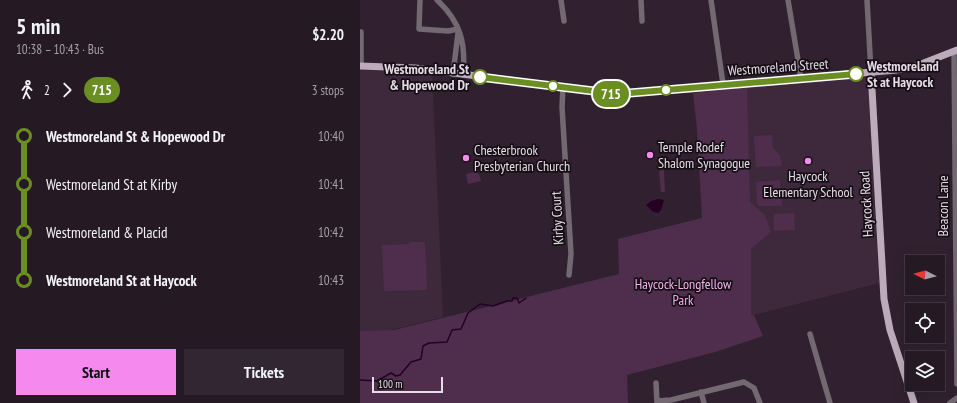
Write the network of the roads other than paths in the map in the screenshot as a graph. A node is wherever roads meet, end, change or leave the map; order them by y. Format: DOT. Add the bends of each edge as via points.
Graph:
graph roads {
  1 [pos="420,0"];
  2 [pos="437,0"];
  3 [pos="561,0"];
  4 [pos="641,0"];
  5 [pos="711,0"];
  6 [pos="788,0"];
  7 [pos="867,0"];
  8 [pos="564,21"];
  9 [pos="642,21"];
  10 [pos="458,29"];
  11 [pos="360,32"];
  12 [pos="955,51"];
  13 [pos="361,66"];
  14 [pos="871,72"];
  15 [pos="454,74"];
  16 [pos="463,75"];
  17 [pos="802,78"];
  18 [pos="723,84"];
  19 [pos="563,87"];
  20 [pos="569,275"];
  21 [pos="810,334"];
  22 [pos="656,383"];
  23 [pos="957,384"];
  24 [pos="701,392"];
  25 [pos="957,398"];
  26 [pos="657,402"];
  27 [pos="704,403"];
  28 [pos="760,403"];
  29 [pos="830,403"];
  30 [pos="914,403"];
  31 [pos="950,403"];
  1 -- 10 [label="street" via="419,29"];
  2 -- 10 [label="street" via="449,12"];
  3 -- 8 [label="street"];
  4 -- 9 [label="street"];
  5 -- 18 [label="street"];
  6 -- 17 [label="street"];
  7 -- 14 [label="street, Haycock Road"];
  10 -- 15 [label="street"];
  10 -- 16 [label="street" via="465,54"];
  11 -- 13 [label="street"];
  12 -- 14 [label="main road, Westmoreland Street" via="906,68"];
  12 -- 23 [label="street, Beacon Lane"];
  13 -- 15 [label="main road, Westmoreland Street" via="402,67"];
  14 -- 17 [label="main road, Westmoreland Street"];
  14 -- 30 [label="main road, Haycock Road" via="884,299 890,330"];
  15 -- 16 [label="main road, Westmoreland Street"];
  16 -- 19 [label="main road, Westmoreland Street"];
  17 -- 18 [label="main road, Westmoreland Street"];
  18 -- 19 [label="main road, Westmoreland Street" via="618,94"];
  19 -- 20 [label="street, Kirby Court" via="571,254"];
  21 -- 29 [label="street"];
  22 -- 26 [label="street"];
  24 -- 26 [label="street"];
  24 -- 27 [label="street"];
  24 -- 28 [label="street" via="744,382 754,388"];
  25 -- 31 [label="street"];
}
